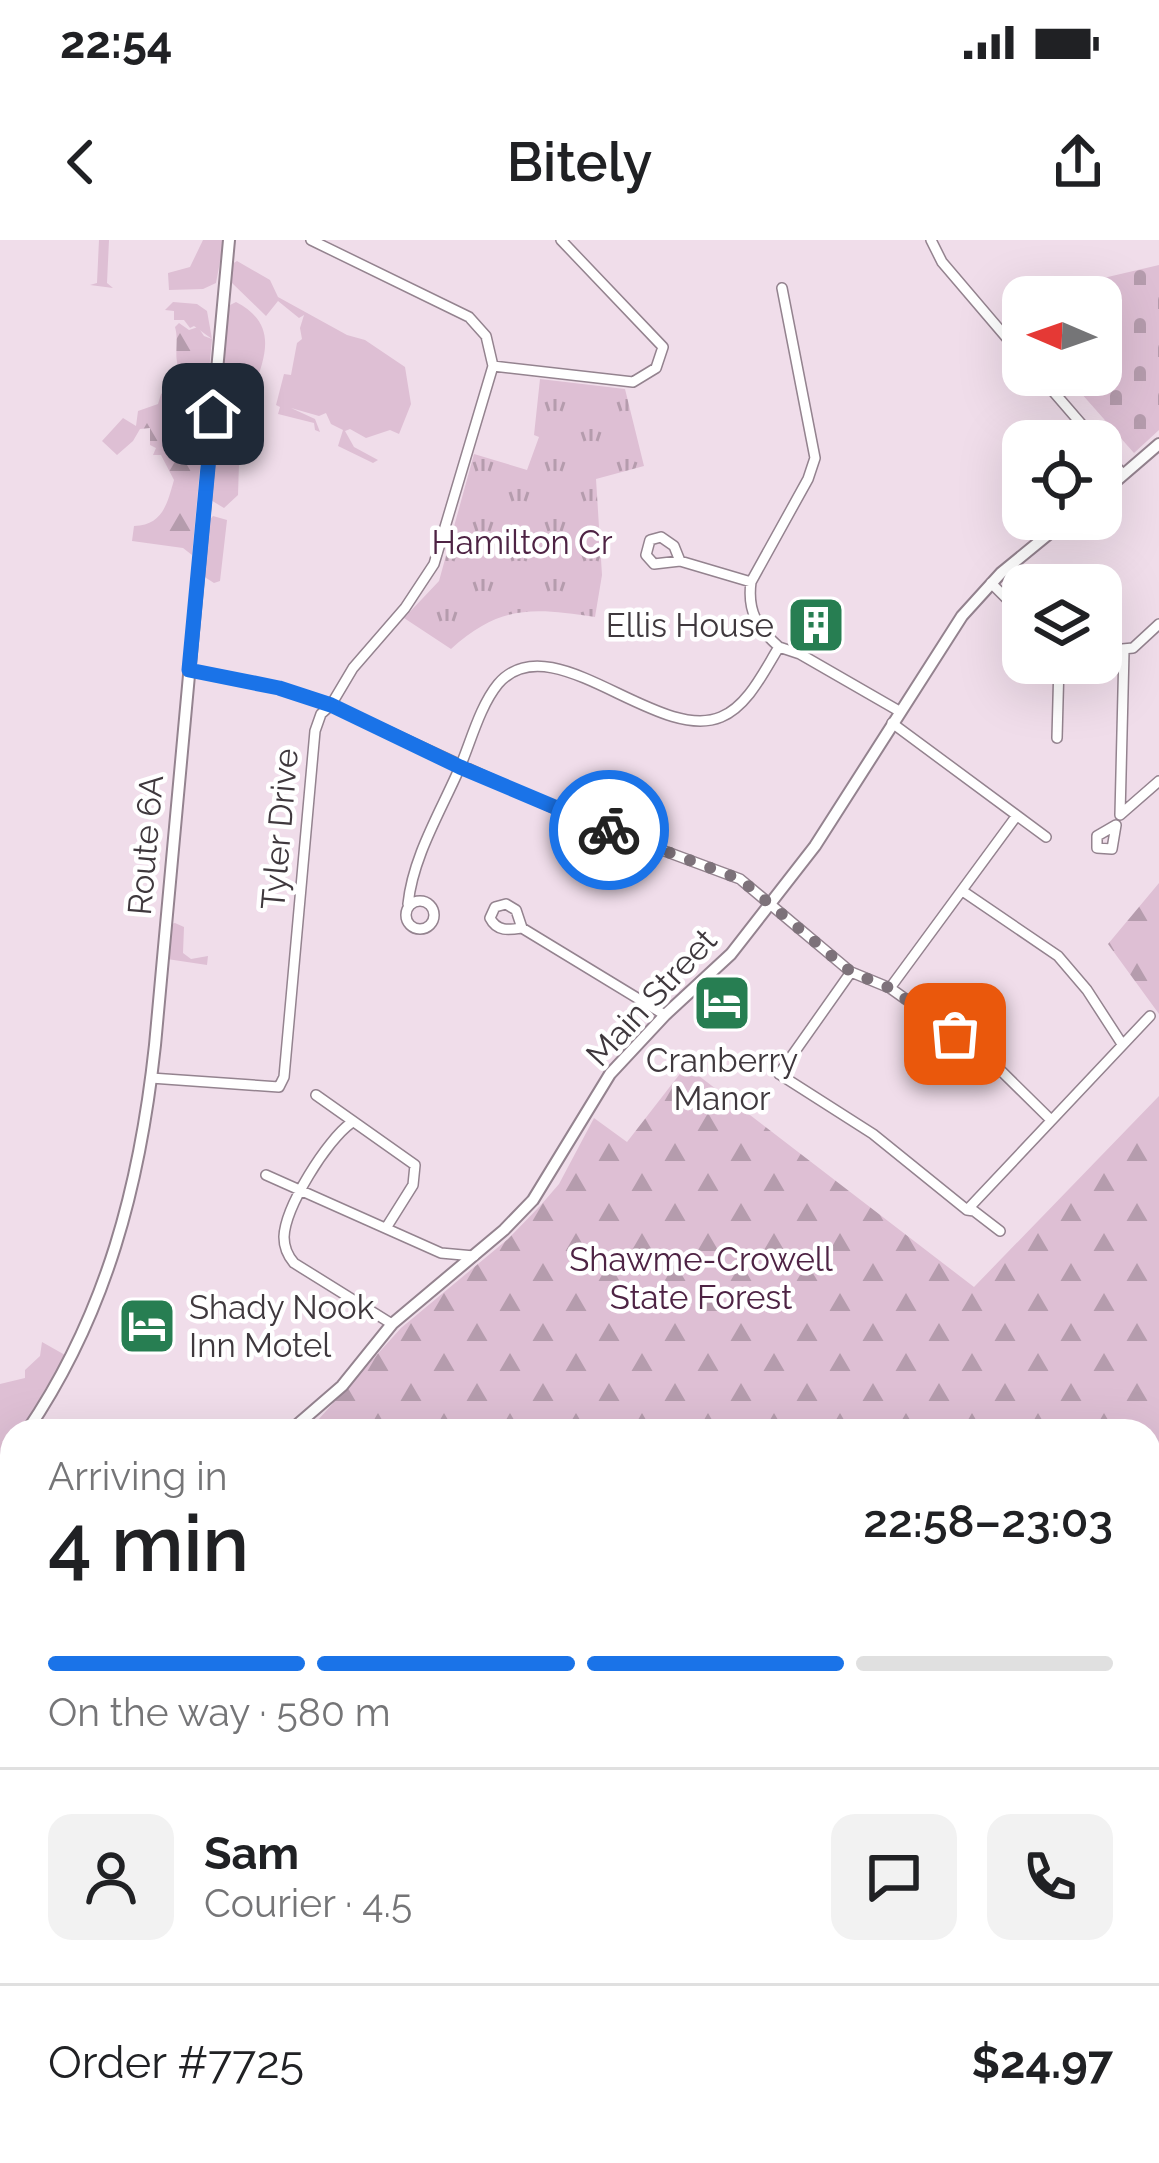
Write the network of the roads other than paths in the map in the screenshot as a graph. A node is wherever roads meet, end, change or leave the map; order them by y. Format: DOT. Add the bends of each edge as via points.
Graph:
graph roads {
  1 [pos="229,240"];
  2 [pos="311,240"];
  3 [pos="561,240"];
  4 [pos="931,240"];
  5 [pos="782,288"];
  6 [pos="1002,332"];
  7 [pos="493,366"];
  8 [pos="1057,396"];
  9 [pos="1078,420"];
  10 [pos="1159,444"];
  11 [pos="1123,475"];
  12 [pos="1042,540"];
  13 [pos="680,561"];
  14 [pos="751,582"];
  15 [pos="991,583"];
  16 [pos="1002,594"];
  17 [pos="1159,624"];
  18 [pos="779,647"];
  19 [pos="1124,651"];
  20 [pos="189,670"];
  21 [pos="1058,684"];
  22 [pos="331,705"];
  23 [pos="899,711"];
  24 [pos="892,723"];
  25 [pos="1057,738"];
  26 [pos="460,767"];
  27 [pos="1159,781"];
  28 [pos="1016,818"];
  29 [pos="1046,838"];
  30 [pos="964,892"];
  31 [pos="771,902"];
  32 [pos="408,904"];
  33 [pos="522,928"];
  34 [pos="851,972"];
  35 [pos="890,988"];
  36 [pos="665,1015"];
  37 [pos="1150,1016"];
  38 [pos="1122,1044"];
  39 [pos="151,1078"];
  40 [pos="316,1095"];
  41 [pos="1052,1120"];
  42 [pos="351,1123"];
  43 [pos="266,1175"];
  44 [pos="299,1193"];
  45 [pos="967,1210"];
  46 [pos="386,1228"];
  47 [pos="1000,1231"];
  48 [pos="441,1253"];
  49 [pos="474,1256"];
  50 [pos="450,1276"];
  51 [pos="392,1324"];
  52 [pos="35,1419"];
  53 [pos="304,1419"];
  1 -- 20 [label="main road, Route 6A"];
  2 -- 7 [label="street" via="469,317 486,336"];
  3 -- 7 [label="street" via="663,346 656,368 633,382"];
  4 -- 6 [label="street"];
  5 -- 14 [label="street" via="815,458"];
  7 -- 22 [label="street, Tyler Drive" via="434,564"];
  8 -- 9 [label="street"];
  10 -- 11 [label="main road"];
  12 -- 15 [label="main road, Main Street"];
  13 -- 14 [label="street"];
  14 -- 18 [label="street" via="753,616"];
  15 -- 16 [label="street"];
  15 -- 23 [label="main road, Main Street"];
  17 -- 19 [label="street"];
  18 -- 23 [label="street"];
  18 -- 26 [label="street" via="740,705 700,721 548,666 514,671 495,688"];
  19 -- 27 [label="street" via="1118,820"];
  20 -- 22 [label="street"];
  20 -- 39 [label="main road, Route 6A"];
  21 -- 25 [label="street"];
  22 -- 26 [label="street"];
  22 -- 39 [label="street, Tyler Drive" via="315,731 284,1077 279,1087 252,1088"];
  23 -- 24 [label="main road, Main Street"];
  24 -- 28 [label="street"];
  24 -- 31 [label="main road, Main Street"];
  26 -- 31 [label="street" via="740,879"];
  26 -- 32 [label="street"];
  28 -- 29 [label="street"];
  28 -- 30 [label="street"];
  30 -- 35 [label="street"];
  30 -- 38 [label="street" via="1058,956"];
  31 -- 34 [label="street"];
  31 -- 36 [label="main road, Main Street" via="731,954"];
  33 -- 36 [label="street"];
  34 -- 35 [label="street"];
  34 -- 45 [label="street" via="779,1074 873,1134"];
  35 -- 41 [label="street" via="987,1058"];
  36 -- 49 [label="main road, Main Street" via="610,1074 540,1192"];
  37 -- 38 [label="street"];
  38 -- 41 [label="street"];
  39 -- 52 [label="main road, Route 6A" via="140,1164 114,1256 88,1325"];
  40 -- 42 [label="street"];
  41 -- 45 [label="street"];
  42 -- 44 [label="street"];
  42 -- 46 [label="street" via="416,1165"];
  43 -- 44 [label="street"];
  44 -- 46 [label="street"];
  44 -- 51 [label="street" via="284,1237 287,1254"];
  45 -- 47 [label="street"];
  46 -- 48 [label="street"];
  48 -- 49 [label="street"];
  48 -- 50 [label="street"];
  49 -- 50 [label="main road, Main Street"];
  50 -- 51 [label="main road, Main Street"];
  51 -- 53 [label="main road, Main Street"];
}
